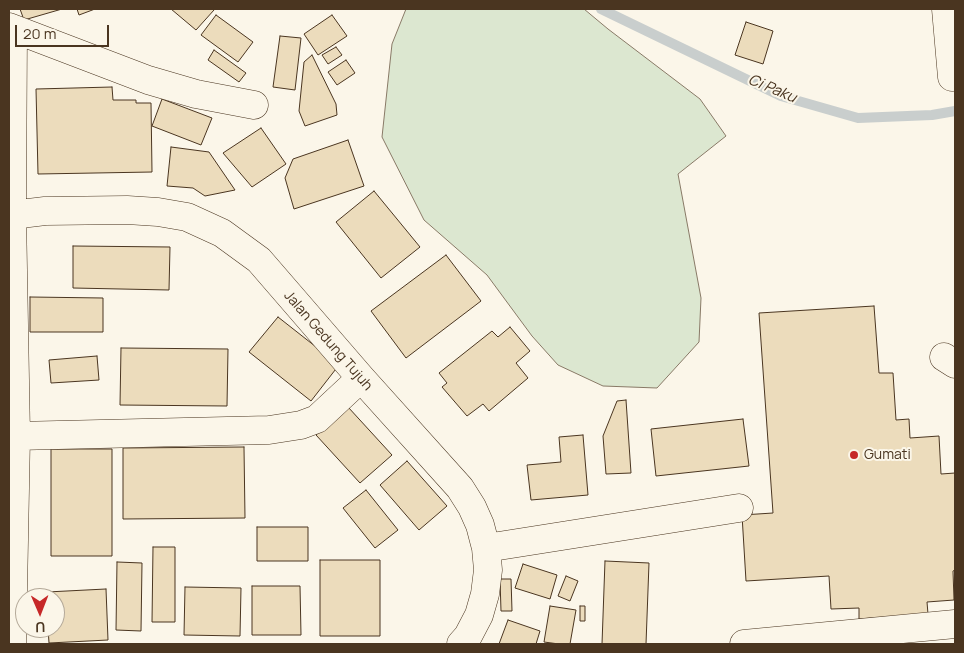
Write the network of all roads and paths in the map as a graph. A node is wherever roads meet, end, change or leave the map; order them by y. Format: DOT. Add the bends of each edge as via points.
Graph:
graph roads {
  1 [pos="946,9"];
  2 [pos="11,28"];
  3 [pos="955,76"];
  4 [pos="254,105"];
  5 [pos="11,216"];
  6 [pos="361,378"];
  7 [pos="16,436"];
  8 [pos="739,508"];
  9 [pos="486,548"];
  10 [pos="955,624"];
  11 [pos="12,644"];
  12 [pos="461,644"];
  13 [pos="744,644"];
  1 -- 3 [label="street" via="952,77"];
  2 -- 4 [label="street" via="148,80 196,94"];
  2 -- 5 [label="street"];
  5 -- 6 [label="street, Jalan Gedung Tujuh" via="45,211 158,212 187,217 222,233 259,260"];
  5 -- 7 [label="street"];
  6 -- 7 [label="street" via="317,418 293,426 269,430"];
  6 -- 9 [label="street, Jalan Gedung Tujuh" via="460,488 480,525"];
  7 -- 11 [label="street"];
  8 -- 9 [label="street"];
  9 -- 12 [label="street, Jalan Gedung Tujuh" via="485,594 479,615"];
  10 -- 13 [label="street"];
}
